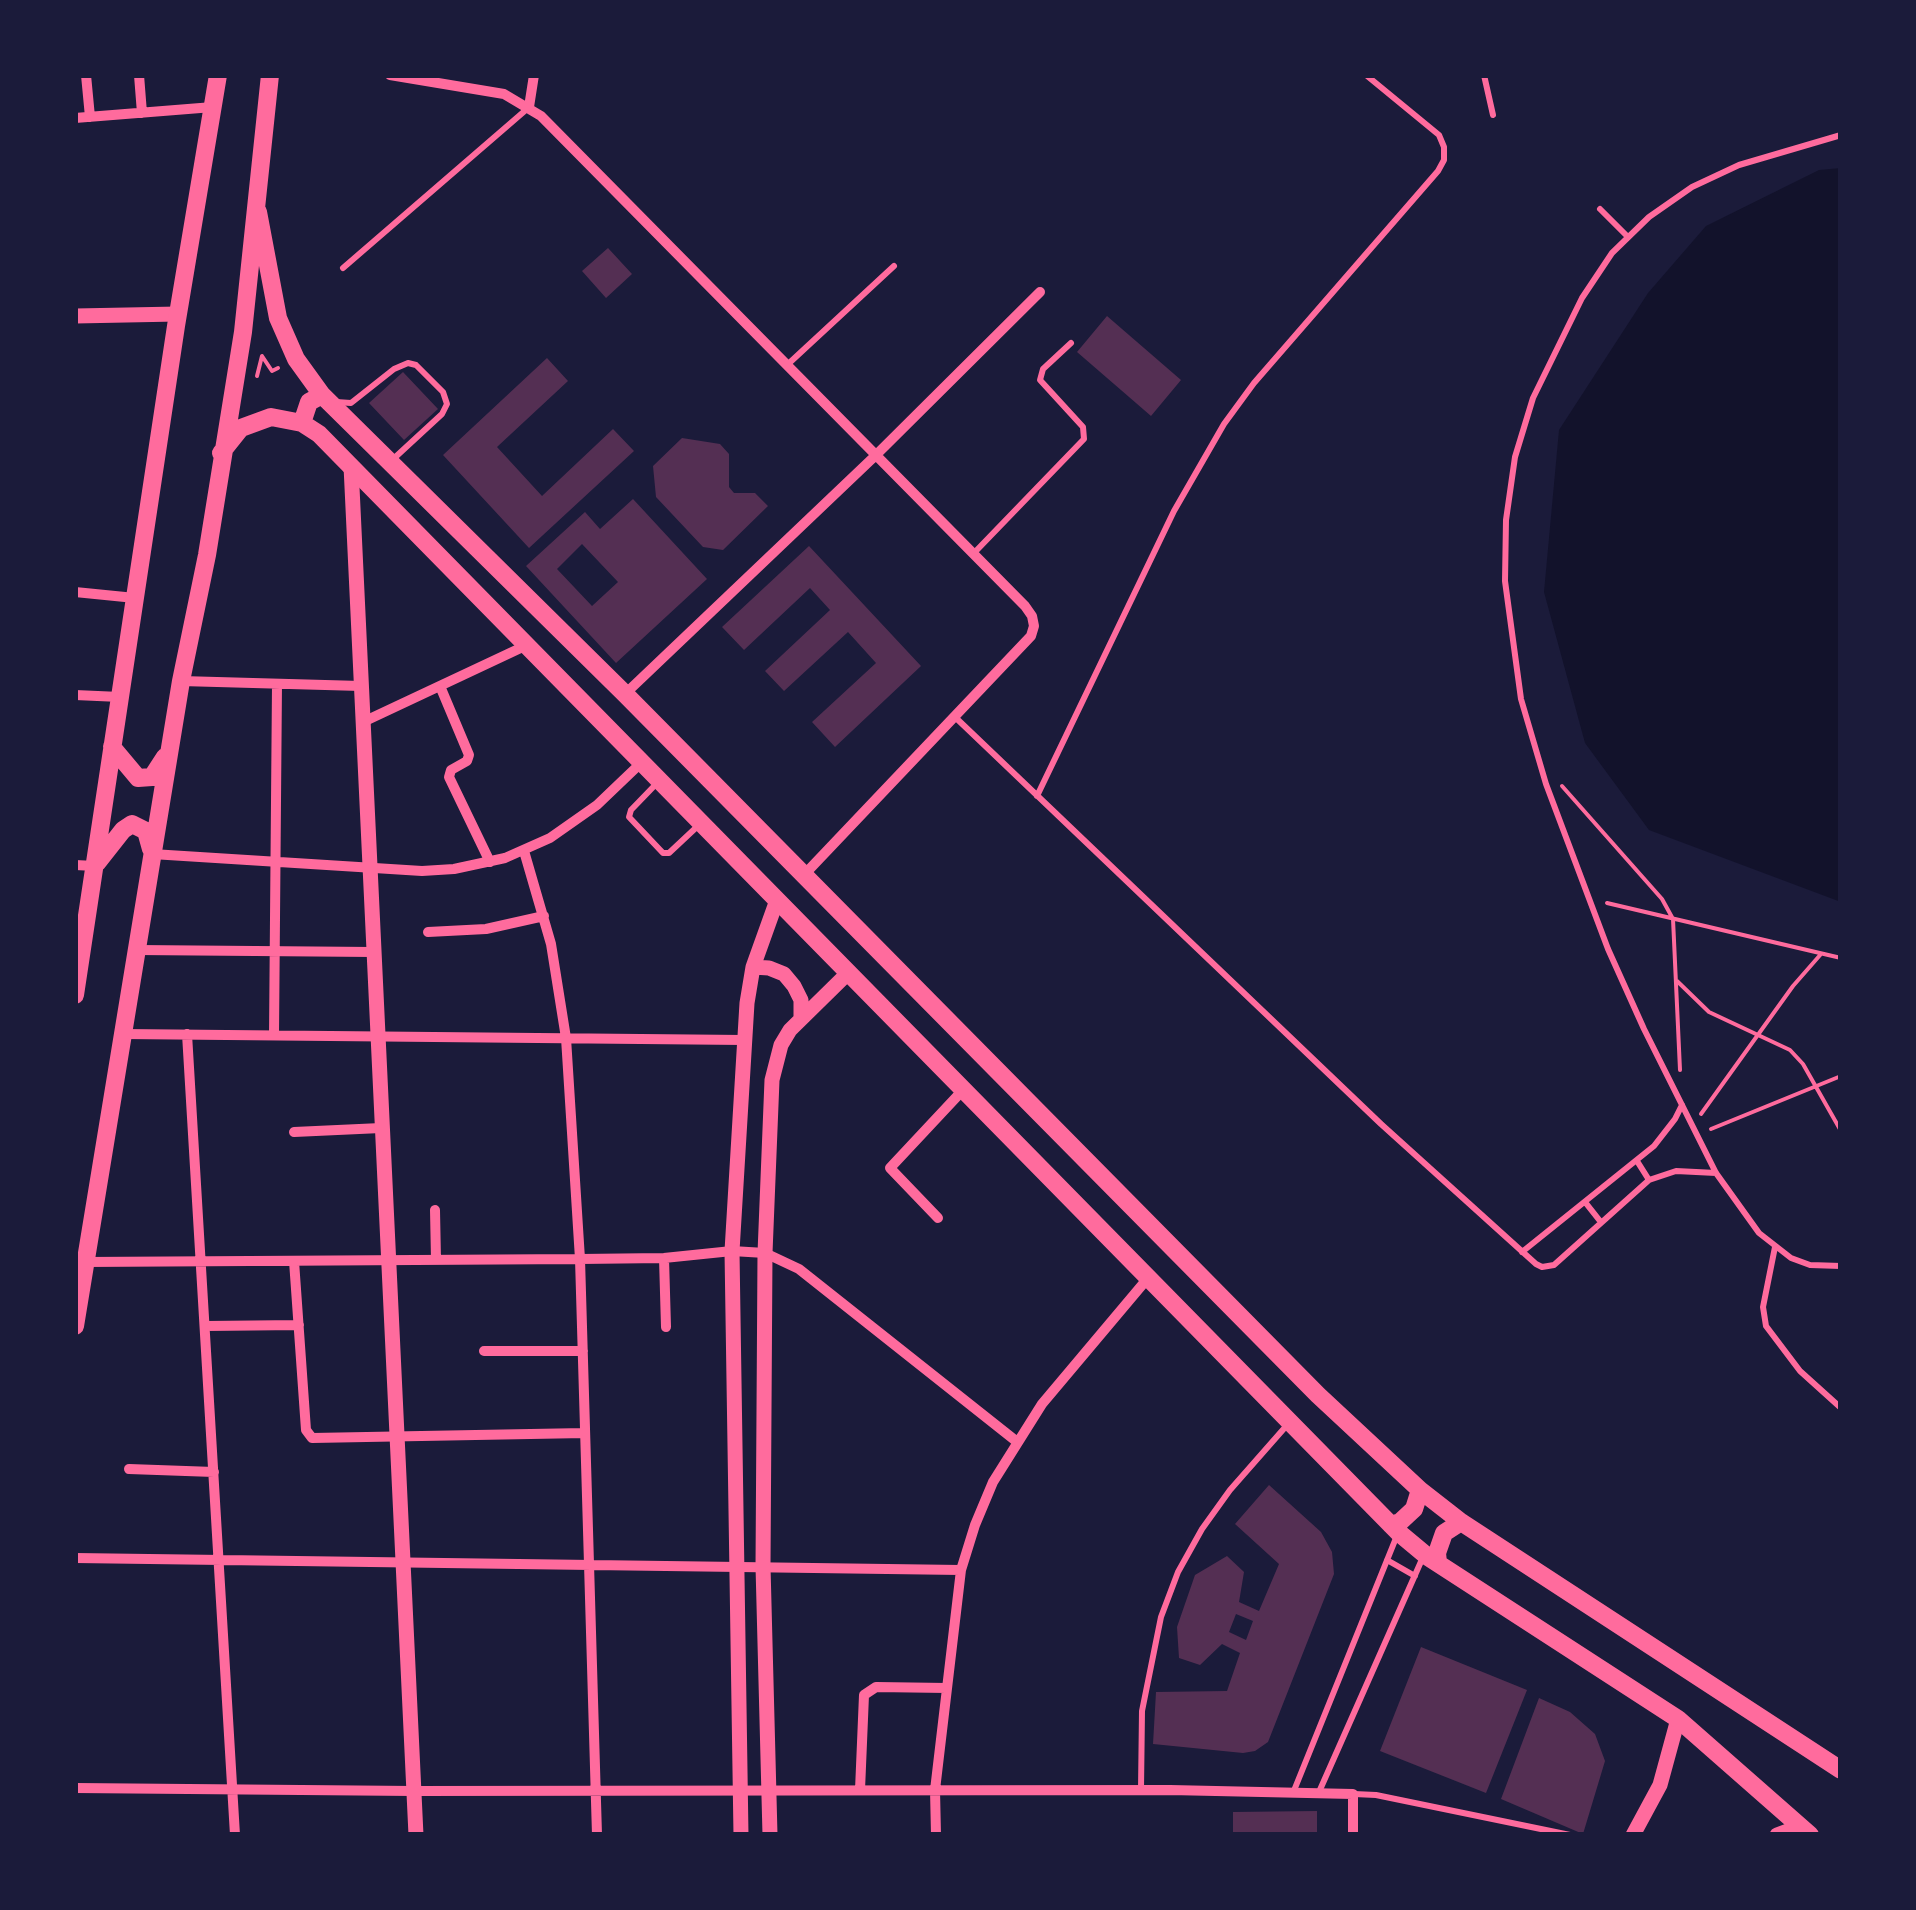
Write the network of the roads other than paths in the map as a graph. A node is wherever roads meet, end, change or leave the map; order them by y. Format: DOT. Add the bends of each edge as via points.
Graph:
graph roads {
  1 [pos="86,75"];
  2 [pos="139,75"];
  3 [pos="218,75"];
  4 [pos="270,75"];
  5 [pos="390,75"];
  6 [pos="534,75"];
  7 [pos="1366,75"];
  8 [pos="1484,75"];
  9 [pos="213,107"];
  10 [pos="529,107"];
  11 [pos="142,113"];
  12 [pos="1492,116"];
  13 [pos="90,117"];
  14 [pos="75,118"];
  15 [pos="1841,135"];
  16 [pos="1600,208"];
  17 [pos="258,212"];
  18 [pos="1628,237"];
  19 [pos="894,266"];
  20 [pos="343,268"];
  21 [pos="1040,292"];
  22 [pos="178,314"];
  23 [pos="75,316"];
  24 [pos="1072,343"];
  25 [pos="786,366"];
  26 [pos="322,395"];
  27 [pos="302,423"];
  28 [pos="221,453"];
  29 [pos="876,455"];
  30 [pos="390,463"];
  31 [pos="351,466"];
  32 [pos="973,554"];
  33 [pos="75,592"];
  34 [pos="135,598"];
  35 [pos="526,644"];
  36 [pos="181,681"];
  37 [pos="277,684"];
  38 [pos="362,686"];
  39 [pos="440,686"];
  40 [pos="625,694"];
  41 [pos="75,695"];
  42 [pos="120,697"];
  43 [pos="956,718"];
  44 [pos="363,722"];
  45 [pos="112,747"];
  46 [pos="169,750"];
  47 [pos="642,762"];
  48 [pos="660,780"];
  49 [pos="1037,796"];
  50 [pos="700,823"];
  51 [pos="524,851"];
  52 [pos="152,854"];
  53 [pos="275,862"];
  54 [pos="490,862"];
  55 [pos="75,865"];
  56 [pos="94,866"];
  57 [pos="370,867"];
  58 [pos="803,876"];
  59 [pos="776,900"];
  60 [pos="544,916"];
  61 [pos="428,932"];
  62 [pos="78,947"];
  63 [pos="136,950"];
  64 [pos="274,951"];
  65 [pos="373,952"];
  66 [pos="753,967"];
  67 [pos="848,973"];
  68 [pos="75,995"];
  69 [pos="801,1016"];
  70 [pos="123,1034"];
  71 [pos="186,1034"];
  72 [pos="274,1035"];
  73 [pos="377,1036"];
  74 [pos="566,1038"];
  75 [pos="744,1040"];
  76 [pos="963,1090"];
  77 [pos="1682,1105"];
  78 [pos="381,1128"];
  79 [pos="294,1132"];
  80 [pos="1637,1161"];
  81 [pos="1716,1172"];
  82 [pos="1648,1180"];
  83 [pos="1585,1202"];
  84 [pos="435,1210"];
  85 [pos="938,1218"];
  86 [pos="1600,1221"];
  87 [pos="1775,1247"];
  88 [pos="732,1251"];
  89 [pos="1522,1252"];
  90 [pos="765,1253"];
  91 [pos="664,1258"];
  92 [pos="580,1259"];
  93 [pos="387,1260"];
  94 [pos="436,1260"];
  95 [pos="294,1261"];
  96 [pos="86,1262"];
  97 [pos="202,1262"];
  98 [pos="1841,1266"];
  99 [pos="1148,1278"];
  100 [pos="299,1325"];
  101 [pos="75,1326"];
  102 [pos="206,1326"];
  103 [pos="666,1327"];
  104 [pos="582,1350"];
  105 [pos="484,1351"];
  106 [pos="1841,1408"];
  107 [pos="1289,1423"];
  108 [pos="585,1434"];
  109 [pos="396,1436"];
  110 [pos="1016,1441"];
  111 [pos="129,1469"];
  112 [pos="214,1472"];
  113 [pos="1420,1490"];
  114 [pos="1461,1522"];
  115 [pos="1394,1528"];
  116 [pos="75,1558"];
  117 [pos="1431,1558"];
  118 [pos="219,1560"];
  119 [pos="1387,1560"];
  120 [pos="402,1562"];
  121 [pos="588,1564"];
  122 [pos="737,1566"];
  123 [pos="763,1566"];
  124 [pos="961,1570"];
  125 [pos="1415,1576"];
  126 [pos="947,1688"];
  127 [pos="1678,1719"];
  128 [pos="1841,1770"];
  129 [pos="75,1788"];
  130 [pos="233,1788"];
  131 [pos="770,1789"];
  132 [pos="742,1790"];
  133 [pos="860,1790"];
  134 [pos="935,1790"];
  135 [pos="1141,1790"];
  136 [pos="414,1791"];
  137 [pos="596,1791"];
  138 [pos="1292,1793"];
  139 [pos="1318,1794"];
  140 [pos="1353,1794"];
  141 [pos="1806,1831"];
  142 [pos="1354,1834"];
  143 [pos="235,1835"];
  144 [pos="416,1835"];
  145 [pos="596,1835"];
  146 [pos="741,1835"];
  147 [pos="770,1835"];
  148 [pos="936,1835"];
  149 [pos="1367,1835"];
  150 [pos="1564,1835"];
  151 [pos="1633,1835"];
  152 [pos="1777,1835"];
  1 -- 13 [label="street"];
  2 -- 11 [label="street"];
  3 -- 9 [label="main road"];
  4 -- 17 [label="main road"];
  5 -- 10 [label="street" via="489,90"];
  6 -- 10 [label="street"];
  7 -- 49 [label="lane" via="1439,135 1444,160 1224,424 1174,511"];
  8 -- 12 [label="lane"];
  9 -- 11 [label="street"];
  9 -- 22 [label="main road"];
  10 -- 20 [label="lane"];
  10 -- 25 [label="street"];
  11 -- 13 [label="street"];
  13 -- 14 [label="street"];
  15 -- 18 [label="lane" via="1739,165 1692,187"];
  16 -- 18 [label="lane"];
  17 -- 26 [label="main road" via="272,297 296,359"];
  17 -- 28 [label="main road"];
  18 -- 77 [label="lane" via="1582,298 1533,398 1515,456 1505,581 1521,699 1541,766 1588,899"];
  19 -- 25 [label="lane"];
  21 -- 29 [label="street"];
  22 -- 23 [label="street"];
  22 -- 34 [label="main road"];
  24 -- 32 [label="lane" via="1040,380 1083,427 1084,439"];
  25 -- 29 [label="street"];
  26 -- 27 [label="main road" via="309,402"];
  26 -- 30 [label="main road"];
  26 -- 30 [label="lane" via="351,403 400,364 422,370 443,392 446,410"];
  27 -- 28 [label="main road" via="258,420 241,428"];
  27 -- 31 [label="main road"];
  28 -- 36 [label="main road"];
  29 -- 32 [label="street"];
  29 -- 40 [label="street"];
  30 -- 40 [label="main road"];
  31 -- 35 [label="main road"];
  31 -- 38 [label="street"];
  32 -- 43 [label="street" via="1025,606 1034,626"];
  33 -- 34 [label="street"];
  34 -- 42 [label="main road"];
  35 -- 39 [label="street"];
  35 -- 47 [label="main road"];
  36 -- 37 [label="street"];
  36 -- 46 [label="main road"];
  37 -- 38 [label="street"];
  37 -- 53 [label="street"];
  38 -- 44 [label="street"];
  39 -- 44 [label="street"];
  39 -- 54 [label="street" via="469,755 449,777"];
  40 -- 58 [label="main road"];
  41 -- 42 [label="street"];
  42 -- 45 [label="main road"];
  43 -- 49 [label="lane"];
  43 -- 58 [label="street"];
  44 -- 57 [label="street"];
  45 -- 46 [label="main road" via="133,774 146,779"];
  45 -- 56 [label="main road"];
  46 -- 52 [label="main road"];
  47 -- 48 [label="main road"];
  47 -- 51 [label="street" via="574,823"];
  48 -- 50 [label="main road"];
  48 -- 50 [label="lane" via="630,810 631,820 666,854"];
  49 -- 89 [label="lane"];
  50 -- 59 [label="main road"];
  51 -- 54 [label="street"];
  51 -- 60 [label="street"];
  52 -- 53 [label="street"];
  52 -- 56 [label="main road" via="146,831 132,824"];
  52 -- 63 [label="main road"];
  53 -- 57 [label="street"];
  53 -- 64 [label="street"];
  54 -- 57 [label="street" via="438,870"];
  55 -- 56 [label="street"];
  56 -- 62 [label="main road"];
  57 -- 65 [label="street"];
  58 -- 113 [label="main road"];
  59 -- 66 [label="street"];
  59 -- 67 [label="main road"];
  60 -- 61 [label="street"];
  60 -- 74 [label="street"];
  62 -- 68 [label="main road"];
  63 -- 64 [label="street"];
  63 -- 70 [label="main road"];
  64 -- 65 [label="street"];
  64 -- 72 [label="street"];
  65 -- 73 [label="street"];
  66 -- 69 [label="street" via="784,974 801,1000"];
  66 -- 75 [label="street"];
  67 -- 69 [label="street"];
  67 -- 76 [label="main road"];
  69 -- 90 [label="street" via="781,1046 772,1080"];
  70 -- 71 [label="street"];
  70 -- 96 [label="main road"];
  71 -- 72 [label="street"];
  71 -- 97 [label="street"];
  72 -- 73 [label="street"];
  73 -- 74 [label="street"];
  73 -- 78 [label="street"];
  74 -- 75 [label="street"];
  74 -- 92 [label="street"];
  75 -- 88 [label="street"];
  76 -- 85 [label="street" via="890,1168"];
  76 -- 99 [label="main road"];
  77 -- 80 [label="lane"];
  77 -- 81 [label="lane"];
  78 -- 79 [label="street"];
  78 -- 93 [label="street"];
  80 -- 82 [label="lane"];
  80 -- 83 [label="lane"];
  81 -- 82 [label="lane" via="1676,1171"];
  81 -- 87 [label="lane"];
  82 -- 86 [label="lane"];
  83 -- 86 [label="lane"];
  83 -- 89 [label="lane"];
  84 -- 94 [label="street"];
  86 -- 89 [label="lane" via="1548,1267"];
  87 -- 98 [label="lane" via="1810,1265"];
  87 -- 106 [label="lane" via="1764,1298 1766,1326"];
  88 -- 90 [label="street"];
  88 -- 91 [label="street"];
  88 -- 122 [label="street"];
  90 -- 110 [label="street" via="798,1269"];
  90 -- 123 [label="street"];
  91 -- 92 [label="street"];
  91 -- 103 [label="street"];
  92 -- 94 [label="street"];
  92 -- 104 [label="street"];
  93 -- 94 [label="street"];
  93 -- 95 [label="street"];
  93 -- 109 [label="street"];
  95 -- 97 [label="street"];
  95 -- 100 [label="street"];
  96 -- 97 [label="street"];
  96 -- 101 [label="main road"];
  97 -- 102 [label="street"];
  99 -- 107 [label="main road"];
  99 -- 110 [label="street"];
  100 -- 102 [label="street"];
  100 -- 109 [label="street" via="308,1435"];
  102 -- 112 [label="street"];
  104 -- 105 [label="street"];
  104 -- 108 [label="street"];
  107 -- 115 [label="main road"];
  107 -- 135 [label="lane" via="1221,1503 1178,1572 1142,1711"];
  108 -- 109 [label="street"];
  108 -- 121 [label="street"];
  109 -- 120 [label="street"];
  110 -- 124 [label="street"];
  111 -- 112 [label="street"];
  112 -- 118 [label="street"];
  113 -- 114 [label="main road"];
  113 -- 115 [label="main road" via="1414,1510"];
  114 -- 117 [label="main road" via="1444,1533"];
  114 -- 128 [label="main road"];
  115 -- 117 [label="main road"];
  115 -- 119 [label="lane"];
  116 -- 118 [label="street"];
  117 -- 125 [label="lane"];
  117 -- 127 [label="main road"];
  118 -- 120 [label="street"];
  118 -- 130 [label="street"];
  119 -- 125 [label="lane"];
  119 -- 138 [label="lane"];
  120 -- 121 [label="street"];
  120 -- 136 [label="street"];
  121 -- 122 [label="street"];
  121 -- 137 [label="street"];
  122 -- 123 [label="street"];
  122 -- 132 [label="street"];
  123 -- 124 [label="street"];
  123 -- 131 [label="street"];
  124 -- 126 [label="street"];
  125 -- 139 [label="lane"];
  126 -- 133 [label="street" via="876,1687 864,1695"];
  126 -- 134 [label="street"];
  127 -- 141 [label="main road"];
  127 -- 151 [label="street" via="1660,1785"];
  129 -- 130 [label="street"];
  130 -- 136 [label="street"];
  130 -- 143 [label="street"];
  131 -- 132 [label="street"];
  131 -- 133 [label="street"];
  131 -- 147 [label="street"];
  132 -- 137 [label="street"];
  132 -- 146 [label="street"];
  133 -- 134 [label="street"];
  134 -- 135 [label="street"];
  134 -- 148 [label="street"];
  135 -- 138 [label="street"];
  136 -- 137 [label="street"];
  136 -- 144 [label="street"];
  137 -- 145 [label="street"];
  138 -- 139 [label="street"];
  139 -- 140 [label="street"];
  140 -- 142 [label="street"];
  140 -- 150 [label="lane"];
  141 -- 152 [label="street"];
  142 -- 149 [label="lane"];
}
